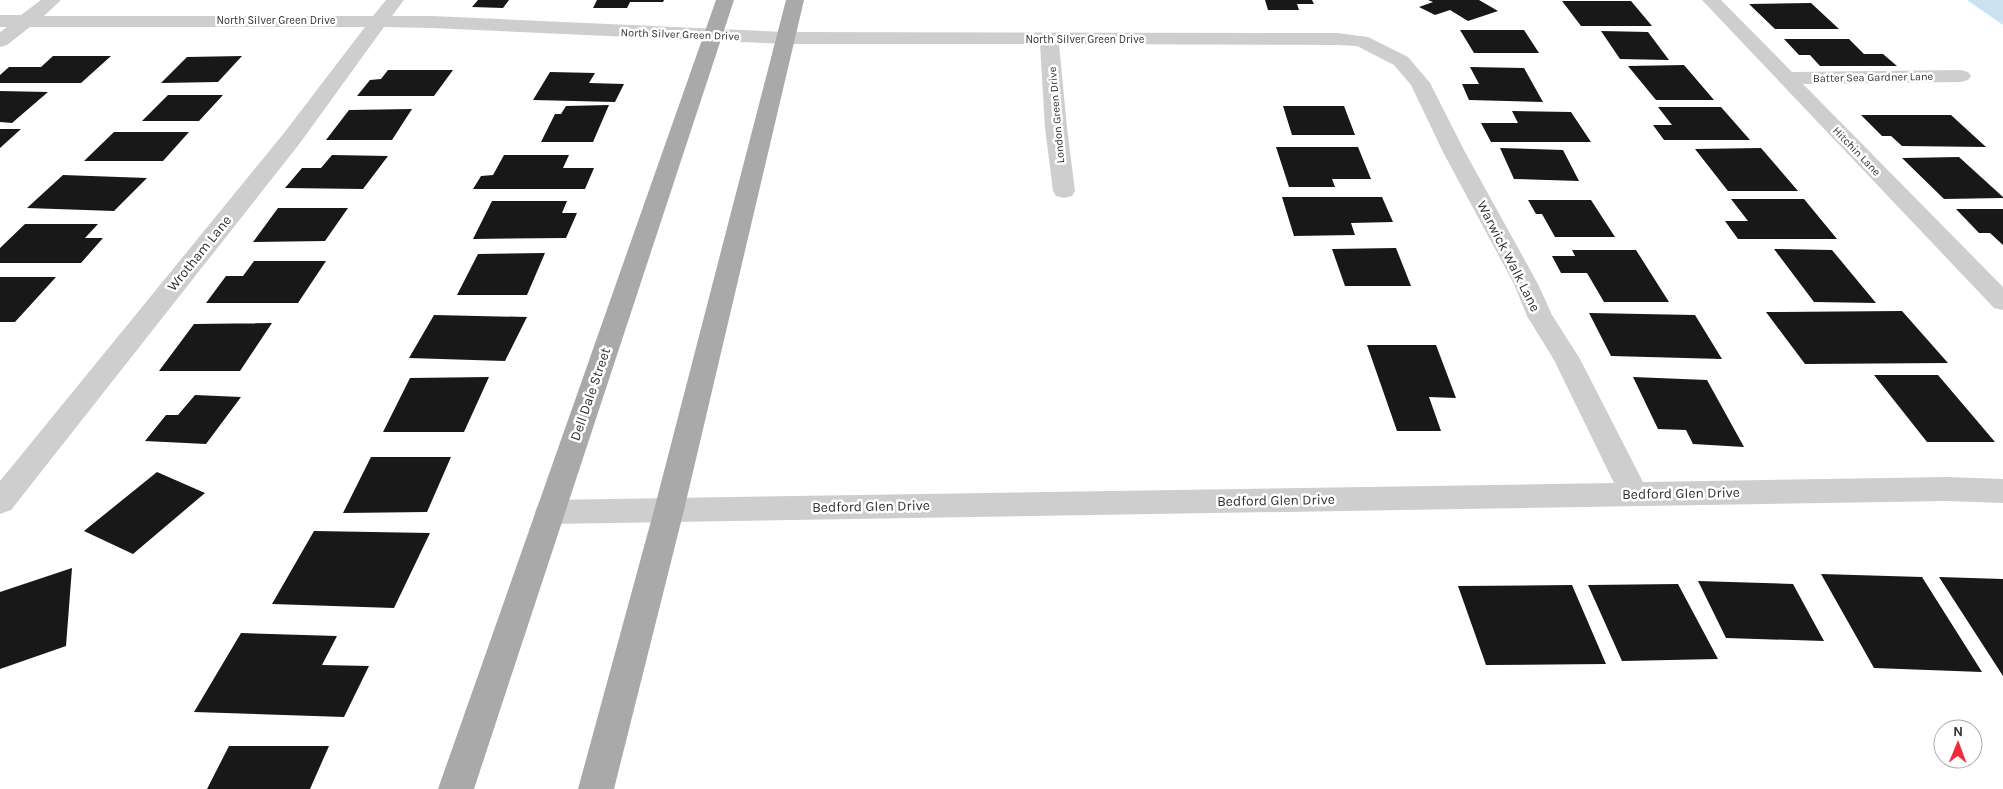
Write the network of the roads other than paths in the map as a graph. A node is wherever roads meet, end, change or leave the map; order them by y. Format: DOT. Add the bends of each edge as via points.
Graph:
graph roads {
  1 [pos="52,0"];
  2 [pos="395,0"];
  3 [pos="725,0"];
  4 [pos="795,0"];
  5 [pos="1711,0"];
  6 [pos="379,20"];
  7 [pos="0,21"];
  8 [pos="26,21"];
  9 [pos="713,35"];
  10 [pos="785,38"];
  11 [pos="1049,39"];
  12 [pos="0,41"];
  13 [pos="1361,41"];
  14 [pos="1962,76"];
  15 [pos="1785,78"];
  16 [pos="1064,191"];
  17 [pos="2003,302"];
  18 [pos="2003,491"];
  19 [pos="1634,494"];
  20 [pos="0,502"];
  21 [pos="669,510"];
  22 [pos="550,512"];
  23 [pos="456,789"];
  24 [pos="596,789"];
  1 -- 8 [label="street"];
  2 -- 6 [label="street, Wrotham Lane"];
  3 -- 9 [label="main road, Dell Dale Street"];
  4 -- 10 [label="main road"];
  5 -- 15 [label="street, Hitchin Lane"];
  6 -- 8 [label="street, North Silver Green Drive"];
  6 -- 9 [label="street, North Silver Green Drive"];
  6 -- 20 [label="street, Wrotham Lane" via="292,138"];
  7 -- 8 [label="street, North Silver Green Drive"];
  8 -- 12 [label="street"];
  9 -- 10 [label="street, North Silver Green Drive"];
  9 -- 22 [label="main road, Dell Dale Street"];
  10 -- 11 [label="street, North Silver Green Drive"];
  10 -- 21 [label="main road"];
  11 -- 13 [label="street, North Silver Green Drive"];
  11 -- 16 [label="street, London Green Drive"];
  13 -- 19 [label="street, Warwick Walk Lane" via="1401,61 1420,83 1540,316 1567,359"];
  14 -- 15 [label="street, Batter Sea Gardner Lane"];
  15 -- 17 [label="street, Hitchin Lane"];
  18 -- 19 [label="street, Bedford Glen Drive"];
  19 -- 21 [label="street, Bedford Glen Drive"];
  21 -- 22 [label="street, Bedford Glen Drive"];
  21 -- 24 [label="main road"];
  22 -- 23 [label="main road, Dell Dale Street"];
}
